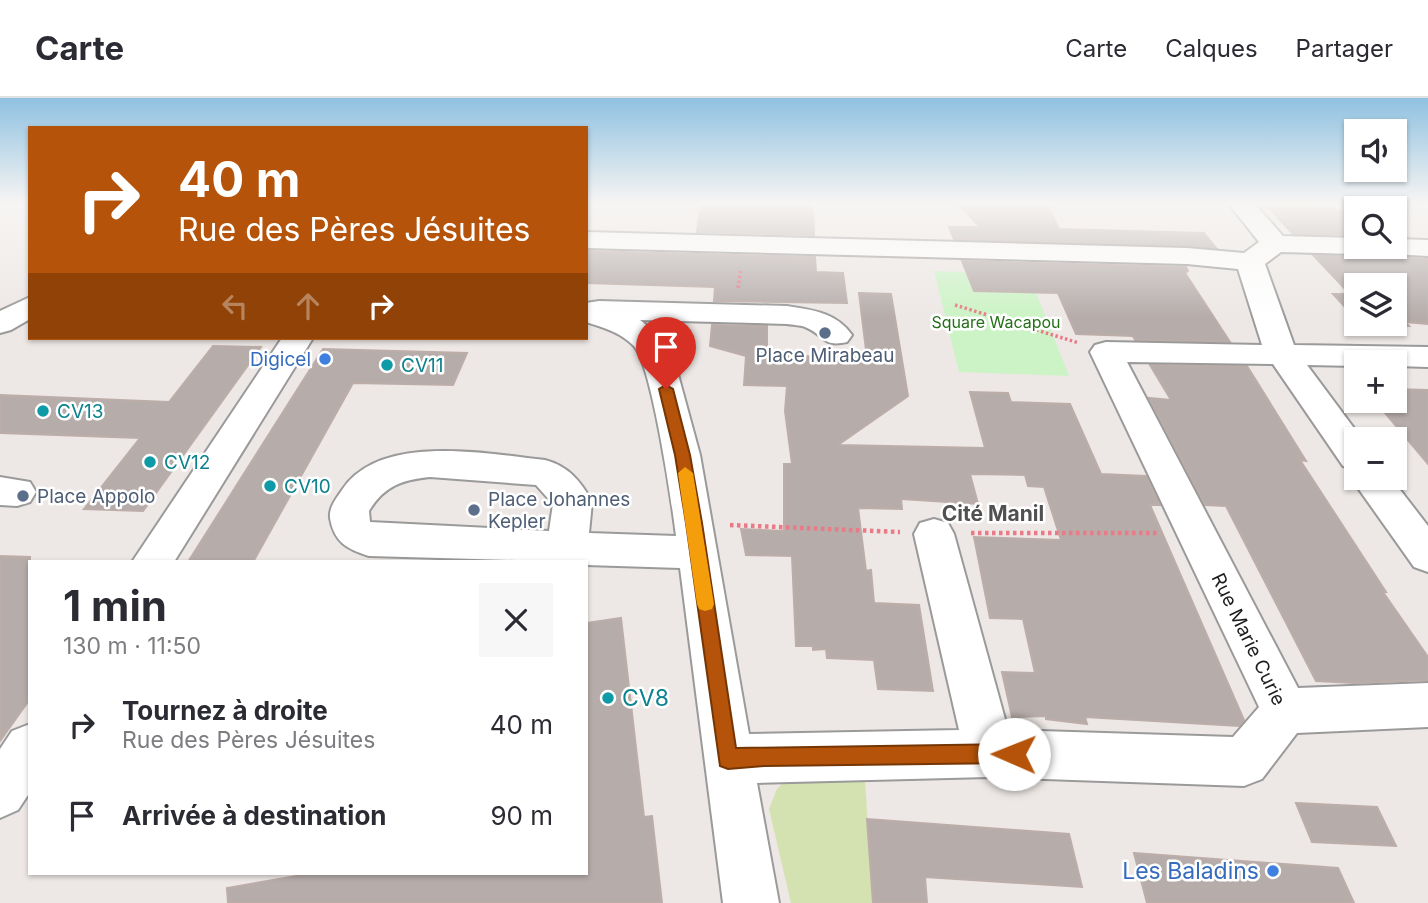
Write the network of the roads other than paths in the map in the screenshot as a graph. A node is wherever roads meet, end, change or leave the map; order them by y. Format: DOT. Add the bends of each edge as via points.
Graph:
graph roads {
  1 [pos="710,242"];
  2 [pos="1273,242"];
  3 [pos="1275,244"];
  4 [pos="1344,246"];
  5 [pos="1407,248"];
  6 [pos="1428,248"];
  7 [pos="1250,262"];
  8 [pos="28,307"];
  9 [pos="588,311"];
  10 [pos="588,312"];
  11 [pos="0,324"];
  12 [pos="836,335"];
  13 [pos="297,340"];
  14 [pos="1281,353"];
  15 [pos="1428,357"];
  16 [pos="1344,440"];
  17 [pos="1380,490"];
  18 [pos="934,534"];
  19 [pos="567,547"];
  20 [pos="698,553"];
  21 [pos="1428,556"];
  22 [pos="153,560"];
  23 [pos="1428,705"];
  24 [pos="1285,710"];
  25 [pos="28,751"];
  26 [pos="989,753"];
  27 [pos="728,759"];
  28 [pos="0,792"];
  29 [pos="751,903"];
  1 -- 7 [label="street" via="1187,256"];
  2 -- 3 [label="street"];
  3 -- 4 [label="street"];
  3 -- 7 [label="street"];
  5 -- 6 [label="street"];
  7 -- 14 [label="street"];
  8 -- 11 [label="street"];
  9 -- 12 [label="street" via="787,314 815,319"];
  10 -- 20 [label="street" via="628,326 650,344 682,455"];
  13 -- 22 [label="street"];
  14 -- 15 [label="street"];
  14 -- 16 [label="street"];
  14 -- 24 [label="street, Rue Marie Curie" via="1106,352"];
  17 -- 21 [label="street"];
  18 -- 26 [label="street"];
  19 -- 19 [label="street" via="369,540 352,531 349,511 376,477 428,462 545,473 573,502"];
  19 -- 20 [label="street"];
  20 -- 27 [label="street"];
  23 -- 24 [label="street"];
  24 -- 26 [label="street, Rue Marie Curie" via="1244,762"];
  25 -- 28 [label="street"];
  26 -- 27 [label="street, Rue Marie Curie"];
  27 -- 29 [label="street"];
}
